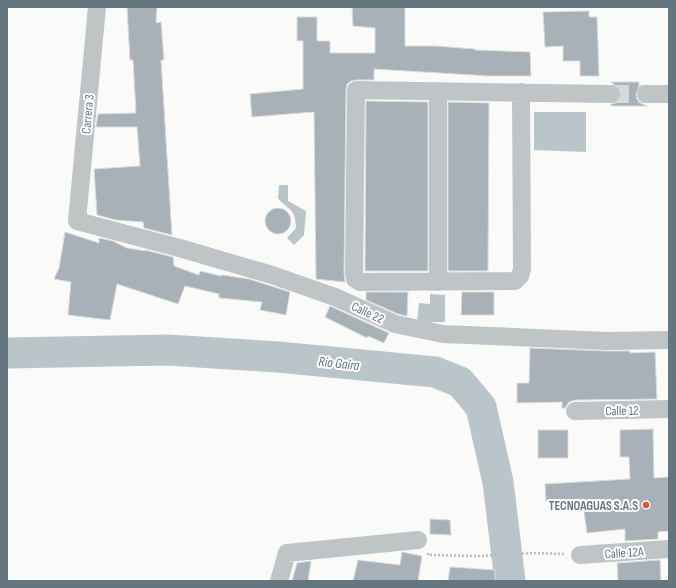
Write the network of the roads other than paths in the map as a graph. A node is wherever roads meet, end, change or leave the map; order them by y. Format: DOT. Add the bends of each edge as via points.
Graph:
graph roads {
  1 [pos="97,7"];
  2 [pos="438,91"];
  3 [pos="521,92"];
  4 [pos="611,94"];
  5 [pos="646,94"];
  6 [pos="669,94"];
  7 [pos="77,221"];
  8 [pos="438,282"];
  9 [pos="669,340"];
  10 [pos="669,409"];
  11 [pos="575,411"];
  12 [pos="418,540"];
  13 [pos="669,549"];
  14 [pos="580,555"];
  15 [pos="279,581"];
  1 -- 7 [label="street, Carrera 3"];
  2 -- 3 [label="street"];
  2 -- 8 [label="street"];
  2 -- 8 [label="street" via="356,90 354,273 355,279 360,282"];
  3 -- 4 [label="street"];
  3 -- 8 [label="street" via="520,276 515,281"];
  5 -- 6 [label="street"];
  7 -- 9 [label="street, Calle 22" via="272,276 335,297 402,326 443,334 473,336 607,341"];
  10 -- 11 [label="street, Calle 12"];
  12 -- 15 [label="street" via="287,552"];
  13 -- 14 [label="street, Calle 12A"];
}
